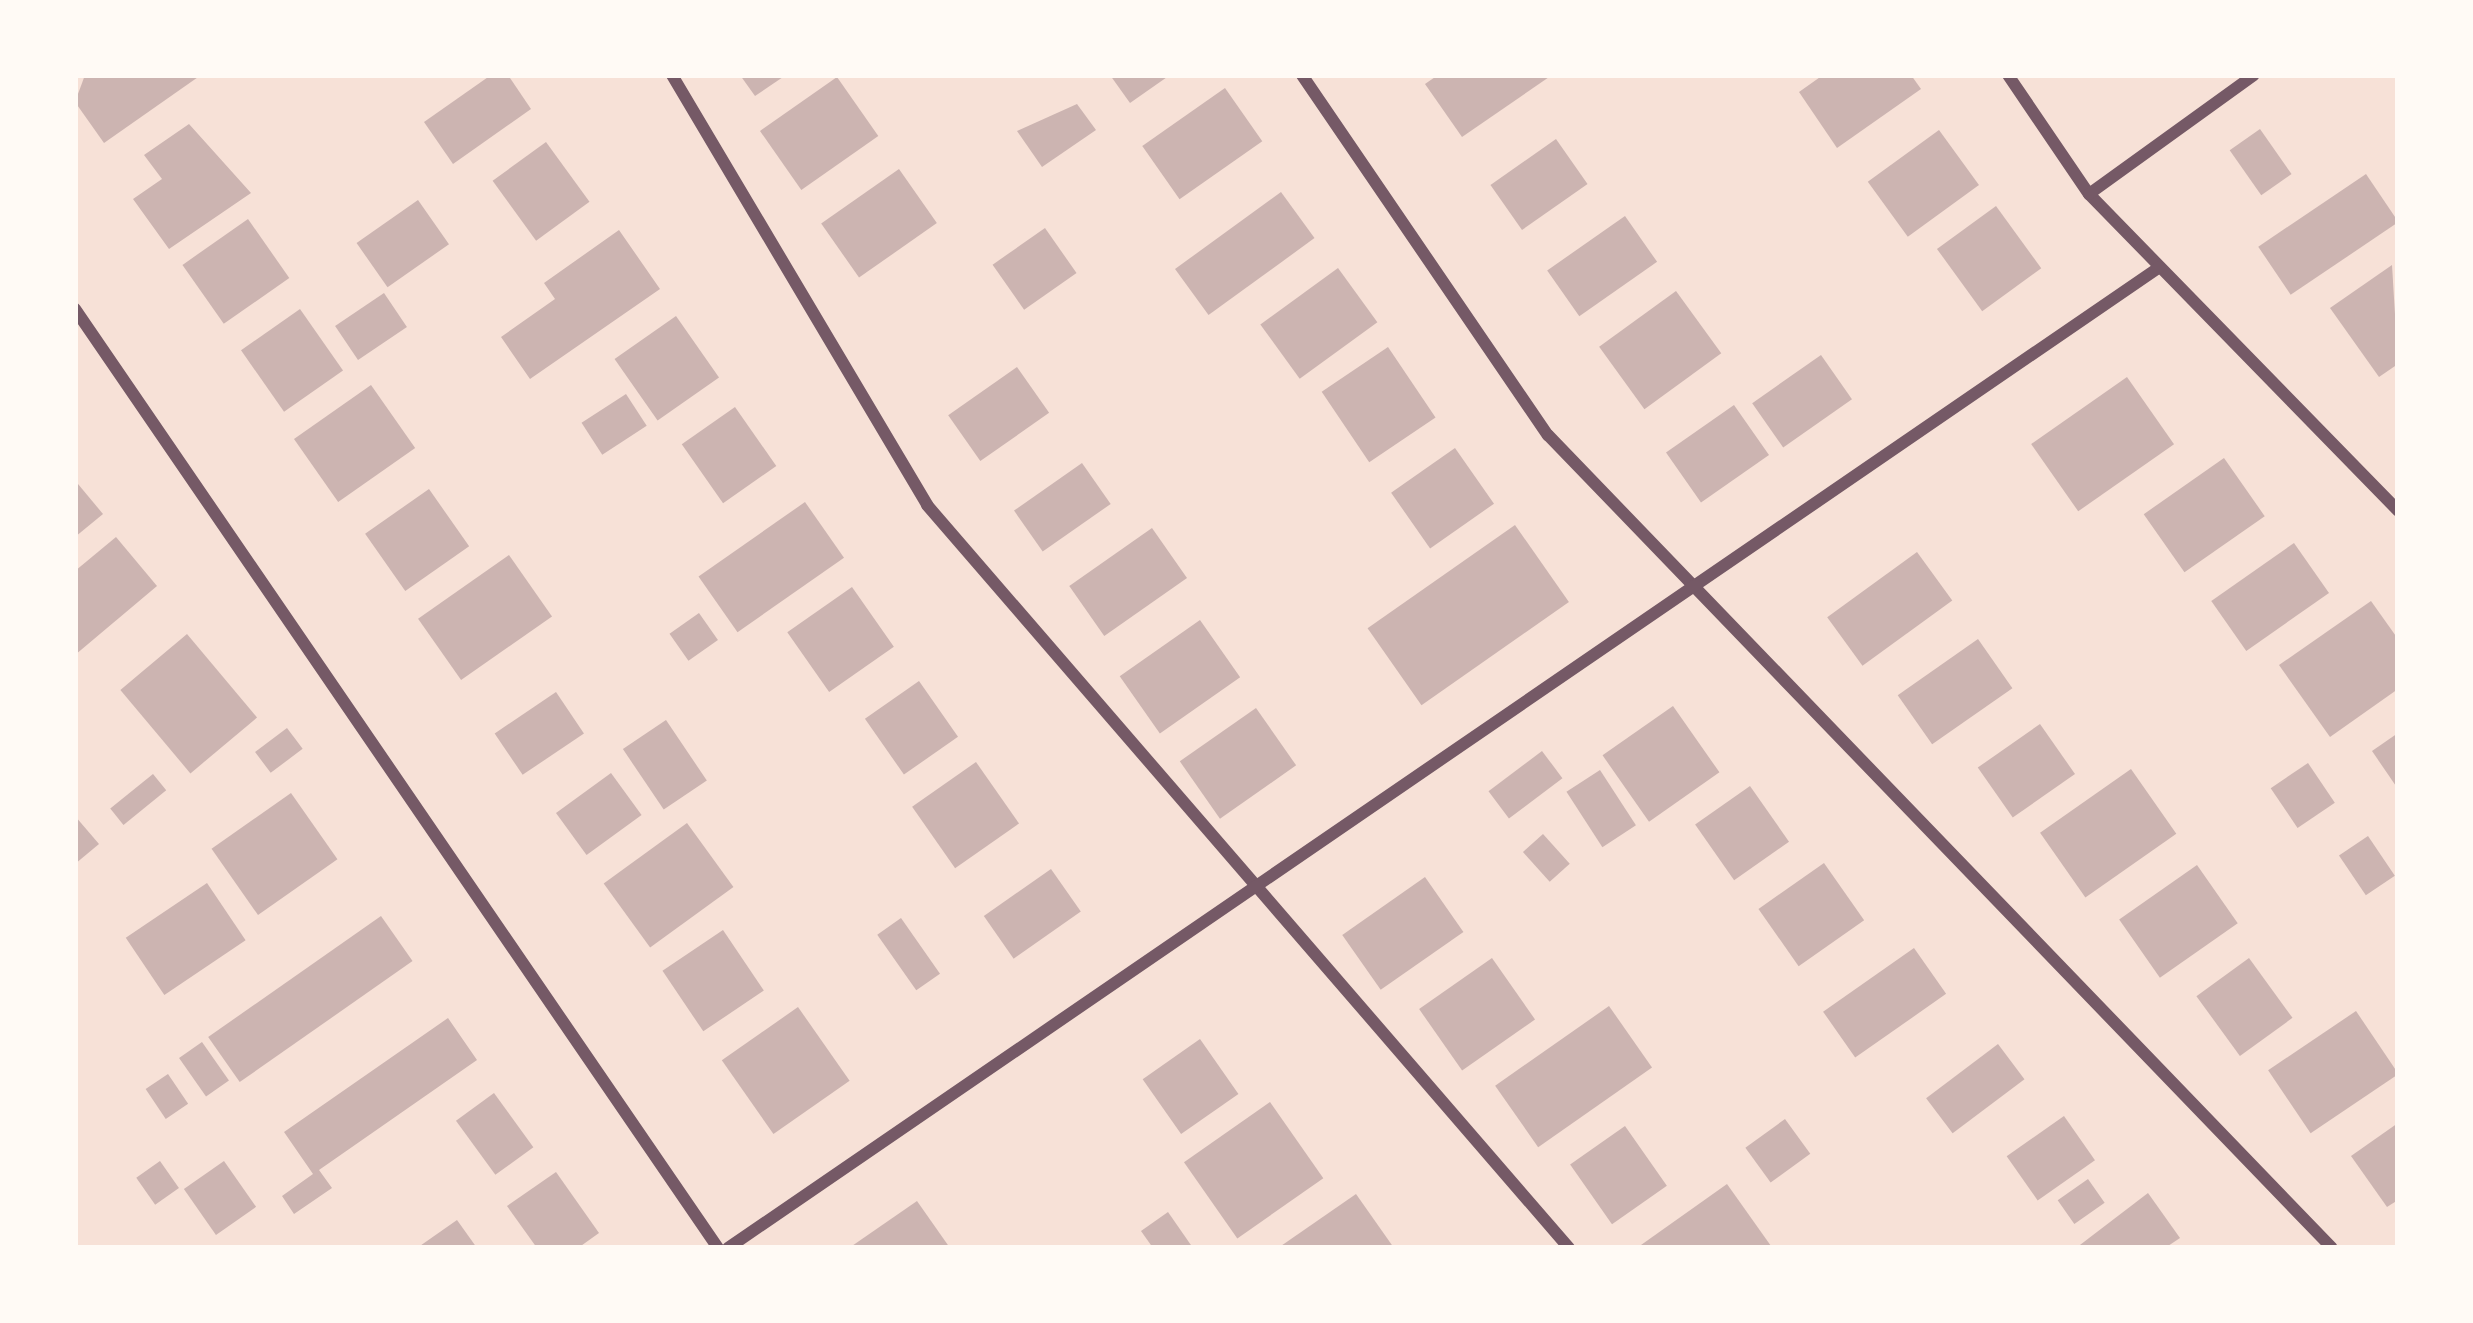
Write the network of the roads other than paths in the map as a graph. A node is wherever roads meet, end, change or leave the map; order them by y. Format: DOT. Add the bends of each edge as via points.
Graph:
graph roads {
  1 [pos="672,75"];
  2 [pos="1302,75"];
  3 [pos="2008,75"];
  4 [pos="2254,75"];
  5 [pos="2090,194"];
  6 [pos="2158,268"];
  7 [pos="75,309"];
  8 [pos="2398,511"];
  9 [pos="1689,581"];
  10 [pos="1250,882"];
  11 [pos="718,1248"];
  12 [pos="728,1248"];
  13 [pos="1570,1248"];
  14 [pos="2332,1248"];
  1 -- 10 [label="street" via="927,505"];
  2 -- 9 [label="street" via="1548,435"];
  3 -- 5 [label="street"];
  4 -- 5 [label="street"];
  5 -- 6 [label="street"];
  6 -- 8 [label="street"];
  6 -- 9 [label="street"];
  7 -- 11 [label="street"];
  9 -- 10 [label="street"];
  9 -- 14 [label="street"];
  10 -- 12 [label="street"];
  10 -- 13 [label="street"];
}
